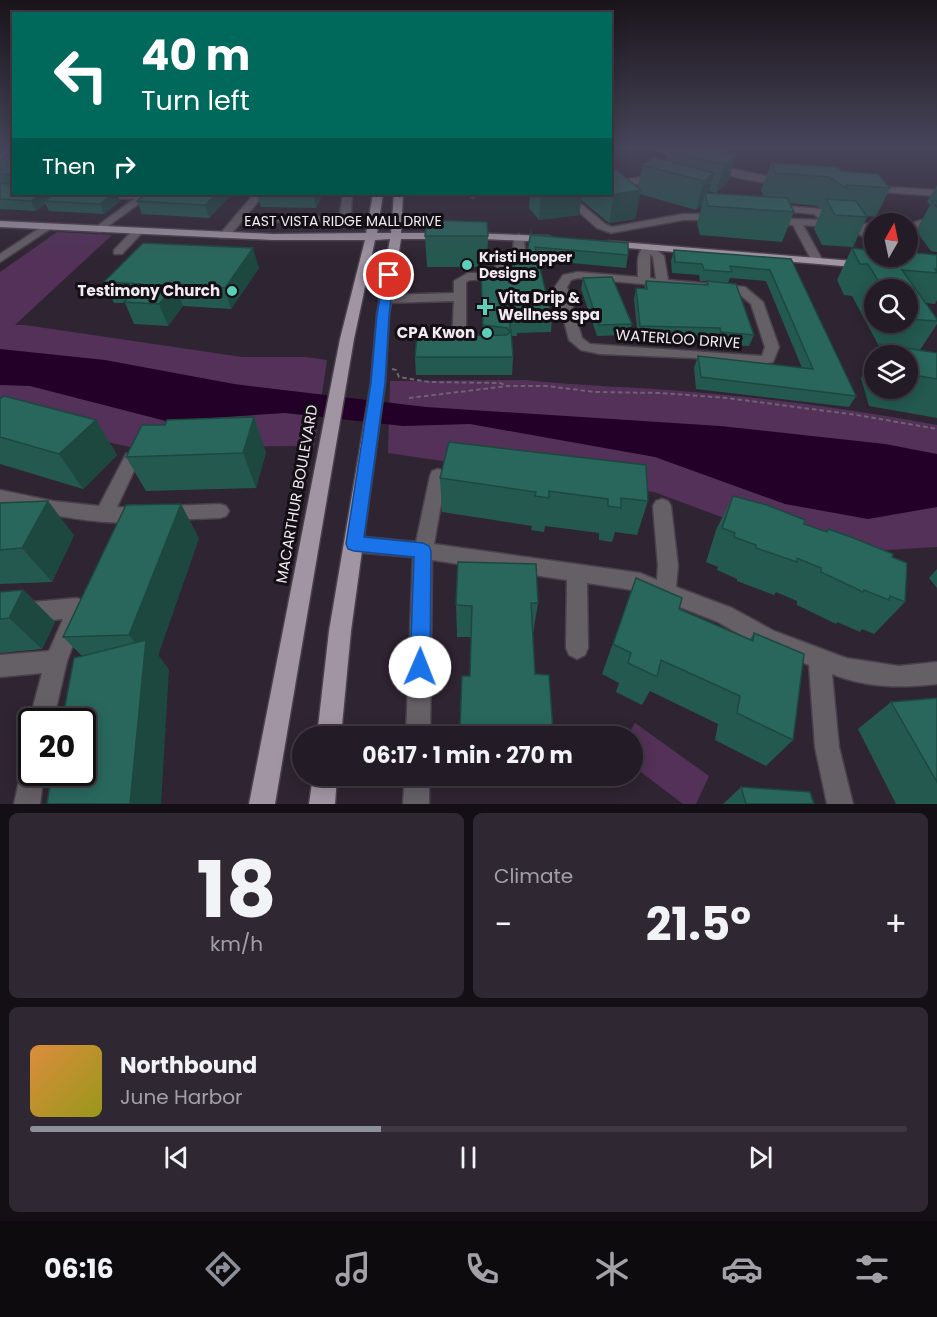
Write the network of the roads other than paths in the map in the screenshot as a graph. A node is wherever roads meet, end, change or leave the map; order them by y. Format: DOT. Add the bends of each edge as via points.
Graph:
graph roads {
  1 [pos="861,188"];
  2 [pos="937,193"];
  3 [pos="145,195"];
  4 [pos="258,195"];
  5 [pos="347,195"];
  6 [pos="378,195"];
  7 [pos="399,195"];
  8 [pos="565,195"];
  9 [pos="768,207"];
  10 [pos="238,218"];
  11 [pos="732,218"];
  12 [pos="754,220"];
  13 [pos="937,221"];
  14 [pos="830,222"];
  15 [pos="797,223"];
  16 [pos="0,224"];
  17 [pos="46,226"];
  18 [pos="919,226"];
  19 [pos="863,227"];
  20 [pos="937,228"];
  21 [pos="100,229"];
  22 [pos="138,231"];
  23 [pos="864,233"];
  24 [pos="224,236"];
  25 [pos="370,236"];
  26 [pos="396,236"];
  27 [pos="519,237"];
  28 [pos="556,240"];
  29 [pos="591,243"];
  30 [pos="649,247"];
  31 [pos="0,248"];
  32 [pos="13,250"];
  33 [pos="118,252"];
  34 [pos="0,259"];
  35 [pos="817,261"];
  36 [pos="864,265"];
  37 [pos="644,280"];
  38 [pos="662,282"];
  39 [pos="460,297"];
  40 [pos="385,299"];
  41 [pos="489,346"];
  42 [pos="132,458"];
  43 [pos="438,476"];
  44 [pos="0,497"];
  45 [pos="662,506"];
  46 [pos="220,511"];
  47 [pos="114,514"];
  48 [pos="114,535"];
  49 [pos="354,544"];
  50 [pos="423,551"];
  51 [pos="577,572"];
  52 [pos="88,587"];
  53 [pos="666,592"];
  54 [pos="77,608"];
  55 [pos="0,615"];
  56 [pos="577,648"];
  57 [pos="819,658"];
  58 [pos="56,661"];
  59 [pos="0,666"];
  60 [pos="937,673"];
  61 [pos="44,708"];
  62 [pos="330,726"];
  63 [pos="418,726"];
  64 [pos="30,786"];
  65 [pos="324,786"];
  66 [pos="417,786"];
  67 [pos="27,804"];
  68 [pos="262,804"];
  69 [pos="322,804"];
  70 [pos="416,804"];
  71 [pos="840,804"];
  1 -- 2 [label="street"];
  3 -- 21 [label="street"];
  4 -- 10 [label="street"];
  5 -- 10 [label="street" via="346,212 337,218"];
  6 -- 25 [label="main road, MACARTHUR BOULEVARD"];
  7 -- 26 [label="main road"];
  8 -- 11 [label="street" via="611,230 715,213"];
  9 -- 14 [label="street" via="817,211"];
  10 -- 24 [label="street"];
  12 -- 15 [label="street"];
  13 -- 18 [label="street" via="928,220"];
  14 -- 15 [label="street"];
  14 -- 19 [label="street"];
  15 -- 35 [label="street"];
  16 -- 17 [label="main road, EAST VISTA RIDGE MALL DRIVE"];
  17 -- 21 [label="main road, EAST VISTA RIDGE MALL DRIVE"];
  17 -- 32 [label="street"];
  18 -- 20 [label="street"];
  19 -- 23 [label="street"];
  21 -- 22 [label="main road, EAST VISTA RIDGE MALL DRIVE"];
  22 -- 24 [label="main road, EAST VISTA RIDGE MALL DRIVE"];
  22 -- 33 [label="street"];
  24 -- 25 [label="main road, EAST VISTA RIDGE MALL DRIVE"];
  25 -- 26 [label="main road, EAST VISTA RIDGE MALL DRIVE"];
  25 -- 68 [label="main road, MACARTHUR BOULEVARD"];
  26 -- 27 [label="main road, EAST VISTA RIDGE MALL DRIVE"];
  26 -- 40 [label="main road"];
  27 -- 28 [label="main road, EAST VISTA RIDGE MALL DRIVE"];
  27 -- 39 [label="street" via="519,255 502,259 502,273 498,277 468,276 460,280"];
  29 -- 30 [label="main road"];
  30 -- 35 [label="main road"];
  30 -- 37 [label="street" via="642,255"];
  30 -- 38 [label="street" via="658,256"];
  31 -- 32 [label="street"];
  32 -- 34 [label="street"];
  35 -- 36 [label="main road"];
  37 -- 38 [label="street"];
  37 -- 38 [label="street, WATERLOO DRIVE" via="585,275 567,278 561,287 576,340 600,350 768,359 772,347 757,302 748,294 733,288"];
  39 -- 40 [label="street"];
  39 -- 41 [label="street" via="459,341"];
  40 -- 49 [label="main road" via="378,383"];
  42 -- 47 [label="street"];
  43 -- 50 [label="street"];
  44 -- 47 [label="street" via="45,507"];
  45 -- 53 [label="street" via="668,566"];
  46 -- 47 [label="street"];
  47 -- 48 [label="street"];
  49 -- 50 [label="street"];
  49 -- 62 [label="main road"];
  50 -- 51 [label="street"];
  50 -- 63 [label="street"];
  51 -- 53 [label="street" via="640,582"];
  51 -- 56 [label="street"];
  52 -- 54 [label="street"];
  53 -- 57 [label="street"];
  54 -- 55 [label="street"];
  54 -- 58 [label="street"];
  57 -- 60 [label="street" via="846,669 899,677"];
  57 -- 71 [label="street" via="827,747"];
  58 -- 59 [label="street"];
  58 -- 61 [label="street"];
  64 -- 67 [label="street"];
  65 -- 69 [label="main road"];
  66 -- 70 [label="street"];
}
